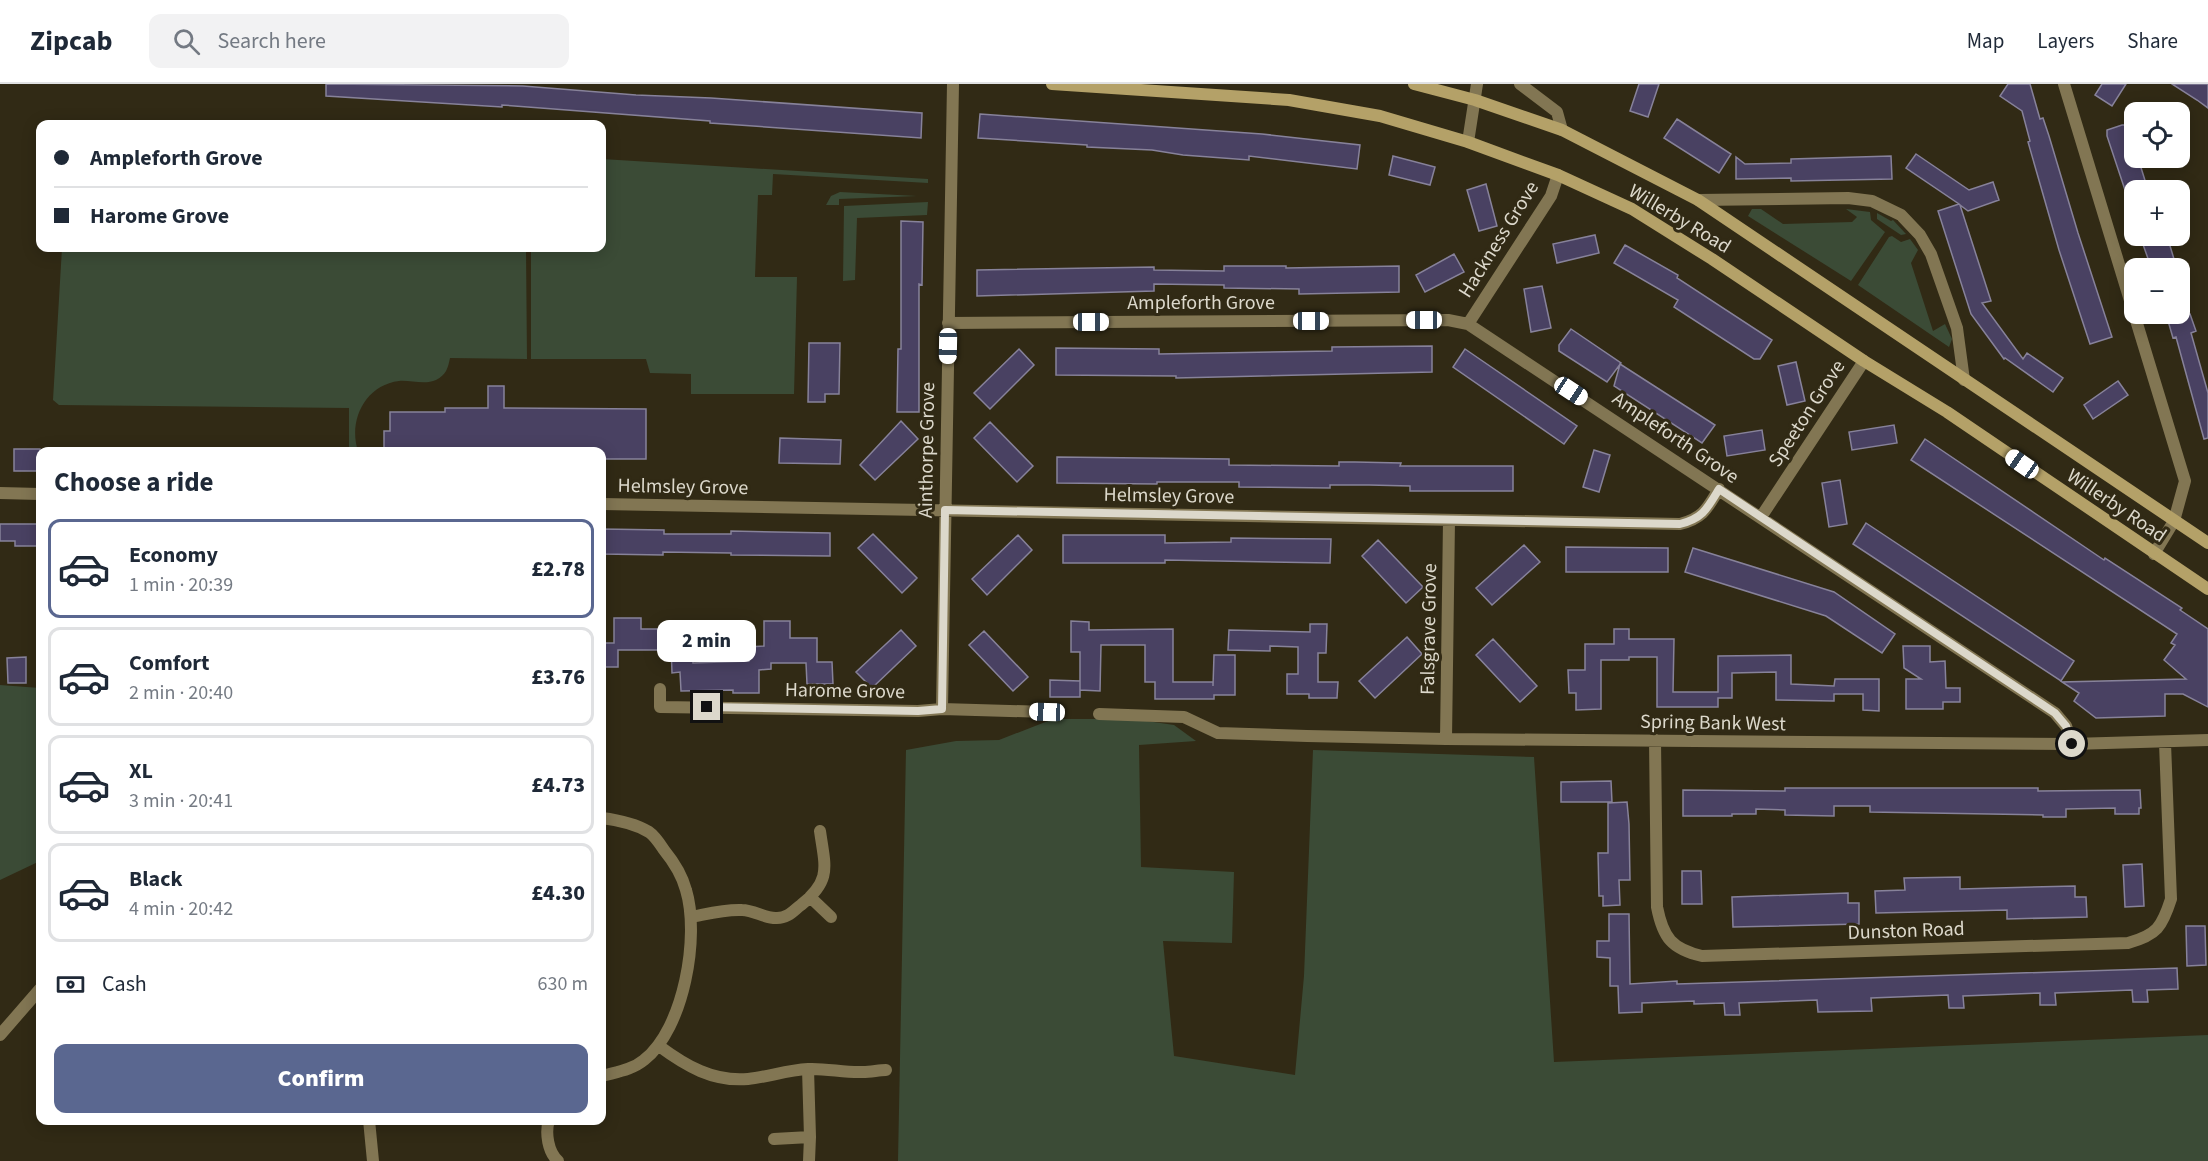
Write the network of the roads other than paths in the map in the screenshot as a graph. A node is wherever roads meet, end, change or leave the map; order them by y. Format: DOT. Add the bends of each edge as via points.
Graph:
graph roads {
  1 [pos="953,84"];
  2 [pos="1052,84"];
  3 [pos="1414,84"];
  4 [pos="1477,84"];
  5 [pos="1520,84"];
  6 [pos="2064,84"];
  7 [pos="1474,100"];
  8 [pos="1562,130"];
  9 [pos="1468,141"];
  10 [pos="1558,175"];
  11 [pos="1698,200"];
  12 [pos="948,323"];
  13 [pos="1468,324"];
  14 [pos="1864,361"];
  15 [pos="1964,380"];
  16 [pos="1719,489"];
  17 [pos="0,493"];
  18 [pos="36,494"];
  19 [pos="606,504"];
  20 [pos="945,510"];
  21 [pos="1761,517"];
  22 [pos="1449,520"];
  23 [pos="2174,521"];
  24 [pos="2208,543"];
  25 [pos="2154,554"];
  26 [pos="2208,589"];
  27 [pos="660,689"];
  28 [pos="942,709"];
  29 [pos="1047,712"];
  30 [pos="1099,714"];
  31 [pos="1446,739"];
  32 [pos="1655,740"];
  33 [pos="2208,740"];
  34 [pos="2165,743"];
  35 [pos="2072,744"];
  36 [pos="606,819"];
  37 [pos="820,831"];
  38 [pos="810,897"];
  39 [pos="831,916"];
  40 [pos="691,917"];
  41 [pos="36,994"];
  42 [pos="0,1035"];
  43 [pos="659,1046"];
  44 [pos="808,1069"];
  45 [pos="886,1070"];
  46 [pos="606,1075"];
  47 [pos="369,1125"];
  48 [pos="547,1125"];
  49 [pos="810,1137"];
  50 [pos="774,1139"];
  51 [pos="554,1160"];
  52 [pos="373,1161"];
  53 [pos="809,1161"];
  1 -- 12 [label="street, Ainthorpe Grove"];
  2 -- 9 [label="street, Willerby Road" via="1289,100 1380,116"];
  3 -- 7 [label="street, Willerby Road"];
  4 -- 7 [label="street"];
  5 -- 8 [label="street" via="1557,112"];
  6 -- 23 [label="street" via="2185,481"];
  7 -- 8 [label="street, Willerby Road"];
  7 -- 9 [label="street"];
  8 -- 11 [label="street, Willerby Road"];
  9 -- 10 [label="street, Willerby Road"];
  10 -- 13 [label="street, Hackness Grove" via="1551,196"];
  10 -- 14 [label="street, Willerby Road" via="1632,209"];
  11 -- 15 [label="street, Willerby Road"];
  11 -- 15 [label="street" via="1848,198 1872,201 1901,215 1931,254 1957,328"];
  12 -- 13 [label="street, Ampleforth Grove" via="1448,320"];
  12 -- 20 [label="street, Ainthorpe Grove"];
  13 -- 16 [label="street, Ampleforth Grove"];
  14 -- 21 [label="street, Speeton Grove"];
  14 -- 25 [label="street, Willerby Road" via="1947,412"];
  15 -- 23 [label="street, Willerby Road"];
  16 -- 21 [label="street, Ampleforth Grove"];
  16 -- 22 [label="street, Helmsley Grove" via="1705,512 1680,524"];
  17 -- 18 [label="street"];
  19 -- 20 [label="street, Helmsley Grove"];
  20 -- 22 [label="street, Helmsley Grove"];
  20 -- 28 [label="street, Ainthorpe Grove"];
  21 -- 35 [label="street, Ampleforth Grove" via="2055,713 2066,726"];
  22 -- 31 [label="street, Falsgrave Grove"];
  23 -- 24 [label="street, Willerby Road"];
  23 -- 25 [label="street"];
  25 -- 26 [label="street, Willerby Road"];
  27 -- 28 [label="street, Harome Grove" via="660,707"];
  28 -- 29 [label="street, Harome Grove"];
  30 -- 31 [label="street, Spring Bank West" via="1184,717 1218,733"];
  31 -- 32 [label="street, Spring Bank West"];
  32 -- 34 [label="street, Dunston Road" via="1658,916 1670,940 1684,951 1702,956 2128,943 2147,938 2164,921 2171,899"];
  32 -- 35 [label="street, Spring Bank West"];
  33 -- 34 [label="street, Spring Bank West"];
  34 -- 35 [label="street, Spring Bank West"];
  36 -- 40 [label="street" via="651,833 674,862 686,890"];
  37 -- 38 [label="street" via="825,867 822,884"];
  38 -- 39 [label="street"];
  38 -- 40 [label="street" via="786,918 774,919 757,911 741,910"];
  40 -- 43 [label="street" via="692,937 675,1018"];
  41 -- 42 [label="street"];
  43 -- 44 [label="street" via="702,1073 727,1080"];
  43 -- 46 [label="street" via="643,1061"];
  44 -- 45 [label="street"];
  44 -- 49 [label="street"];
  47 -- 52 [label="street"];
  48 -- 51 [label="street"];
  49 -- 50 [label="street"];
  49 -- 53 [label="street"];
}
